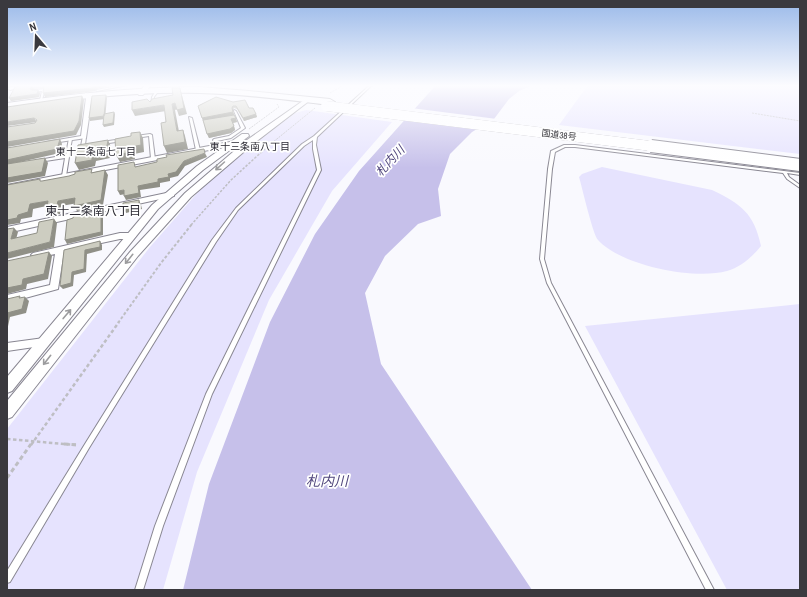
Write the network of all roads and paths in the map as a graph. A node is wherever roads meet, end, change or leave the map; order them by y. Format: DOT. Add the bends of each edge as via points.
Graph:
graph roads {
  1 [pos="86,113"];
  2 [pos="236,113"];
  3 [pos="282,113"];
  4 [pos="286,113"];
  5 [pos="309,113"];
  6 [pos="341,113"];
  7 [pos="409,113"];
  8 [pos="416,113"];
  9 [pos="752,113"];
  10 [pos="238,116"];
  11 [pos="190,118"];
  12 [pos="230,118"];
  13 [pos="800,121"];
  14 [pos="84,136"];
  15 [pos="315,137"];
  16 [pos="70,139"];
  17 [pos="250,142"];
  18 [pos="235,143"];
  19 [pos="42,144"];
  20 [pos="98,144"];
  21 [pos="91,145"];
  22 [pos="217,146"];
  23 [pos="198,150"];
  24 [pos="68,156"];
  25 [pos="153,159"];
  26 [pos="800,160"];
  27 [pos="37,161"];
  28 [pos="800,165"];
  29 [pos="784,172"];
  30 [pos="800,174"];
  31 [pos="64,176"];
  32 [pos="7,187"];
  33 [pos="800,187"];
  34 [pos="171,194"];
  35 [pos="7,230"];
  36 [pos="132,236"];
  37 [pos="60,250"];
  38 [pos="30,257"];
  39 [pos="7,299"];
  40 [pos="44,342"];
  41 [pos="7,347"];
  42 [pos="7,387"];
  43 [pos="7,412"];
  44 [pos="7,439"];
  45 [pos="33,441"];
  46 [pos="87,446"];
  47 [pos="7,478"];
  48 [pos="7,579"];
  49 [pos="140,590"];
  50 [pos="710,590"];
  1 -- 14 [label="street"];
  2 -- 10 [label="lane"];
  3 -- 18 [label="street"];
  4 -- 17 [label="street"];
  5 -- 45 [label="path" via="252,160 205,208 161,263"];
  6 -- 15 [label="lane"];
  7 -- 28 [label="highway, 国道38号, bridge"];
  8 -- 26 [label="highway, 国道38号"];
  9 -- 13 [label="path"];
  10 -- 12 [label="lane"];
  10 -- 22 [label="lane" via="243,128 230,138 215,140"];
  11 -- 23 [label="lane"];
  14 -- 16 [label="street"];
  14 -- 21 [label="lane" via="83,146"];
  15 -- 46 [label="lane" via="237,209 214,241"];
  15 -- 49 [label="lane" via="319,170 210,394 160,526"];
  16 -- 19 [label="street"];
  16 -- 24 [label="lane"];
  17 -- 18 [label="street"];
  17 -- 43 [label="street, one-way" via="188,195 134,254"];
  18 -- 22 [label="street"];
  18 -- 34 [label="street" via="200,168"];
  20 -- 25 [label="lane" via="150,135"];
  22 -- 23 [label="street"];
  23 -- 25 [label="street"];
  24 -- 27 [label="lane"];
  24 -- 31 [label="lane"];
  25 -- 31 [label="street"];
  29 -- 30 [label="lane"];
  29 -- 33 [label="lane"];
  29 -- 50 [label="lane" via="575,146 553,151 542,259 549,283"];
  31 -- 32 [label="street"];
  34 -- 35 [label="street"];
  34 -- 36 [label="street" via="156,207"];
  36 -- 37 [label="street" via="120,236"];
  40 -- 36 [label="street, one-way"];
  37 -- 38 [label="street"];
  37 -- 39 [label="street" via="55,287"];
  40 -- 41 [label="street"];
  40 -- 42 [label="street"];
  44 -- 45 [label="path"];
  45 -- 46 [label="path"];
  45 -- 47 [label="path"];
  46 -- 48 [label="lane"];
}
